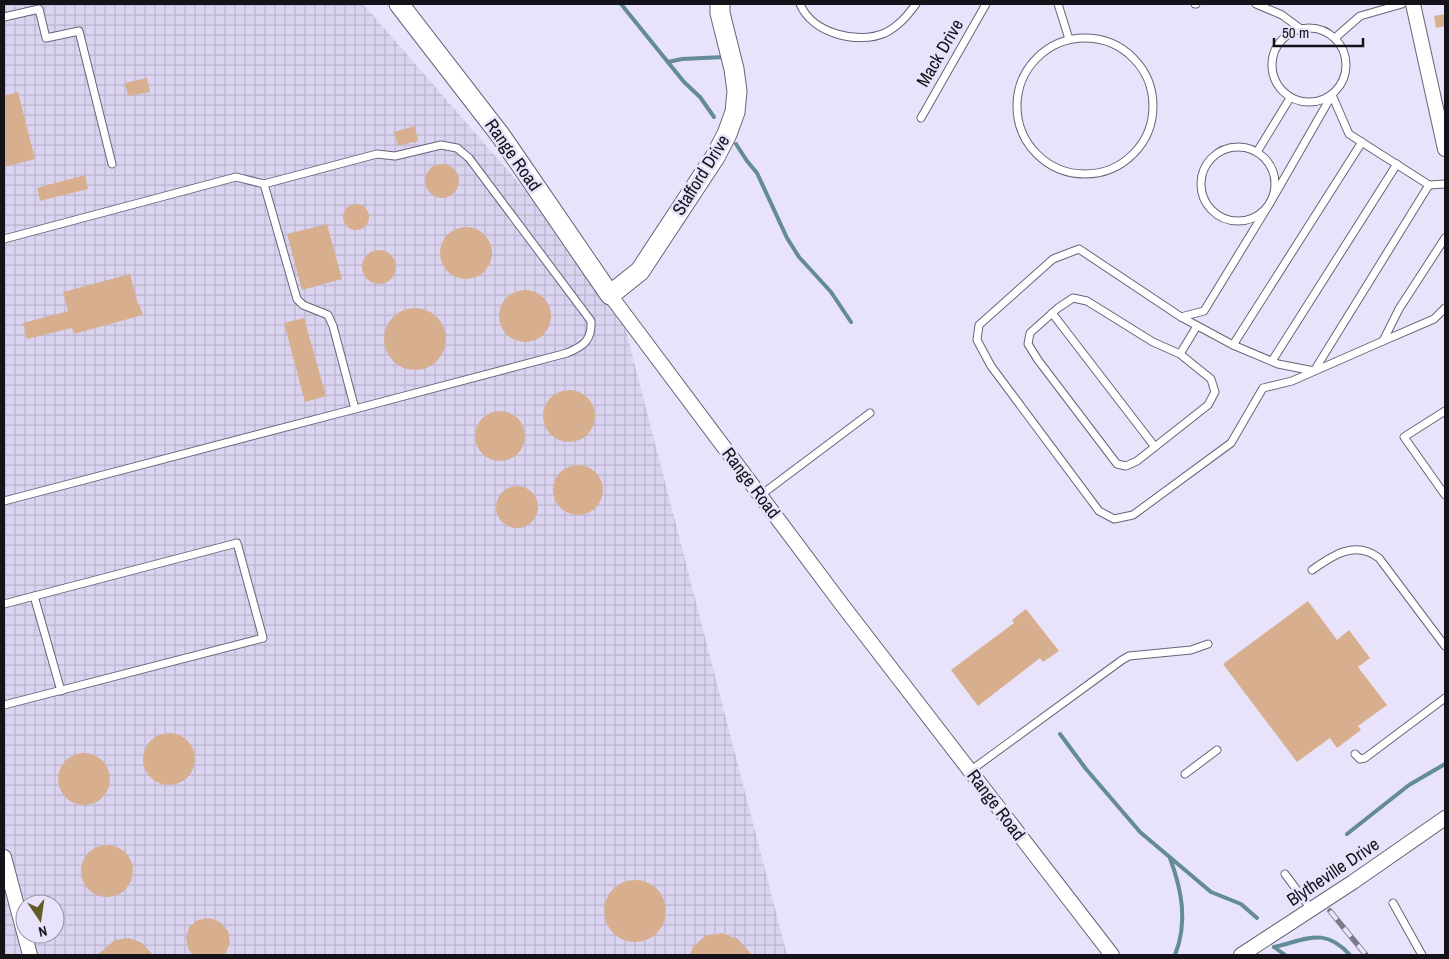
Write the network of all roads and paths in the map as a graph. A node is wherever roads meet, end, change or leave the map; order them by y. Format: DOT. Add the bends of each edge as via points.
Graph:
graph roads {
  1 [pos="399,4"];
  2 [pos="720,4"];
  3 [pos="800,4"];
  4 [pos="916,4"];
  5 [pos="986,4"];
  6 [pos="1058,4"];
  7 [pos="1256,4"];
  8 [pos="1402,4"];
  9 [pos="1413,4"];
  10 [pos="4,17"];
  11 [pos="1301,29"];
  12 [pos="1335,38"];
  13 [pos="1070,39"];
  14 [pos="1332,95"];
  15 [pos="1290,98"];
  16 [pos="920,118"];
  17 [pos="1362,142"];
  18 [pos="1445,149"];
  19 [pos="1257,152"];
  20 [pos="112,164"];
  21 [pos="1397,164"];
  22 [pos="264,184"];
  23 [pos="1445,184"];
  24 [pos="1429,185"];
  25 [pos="1270,203"];
  26 [pos="1445,238"];
  27 [pos="4,239"];
  28 [pos="610,295"];
  29 [pos="1445,309"];
  30 [pos="1052,313"];
  31 [pos="1181,317"];
  32 [pos="1197,326"];
  33 [pos="1383,341"];
  34 [pos="1233,345"];
  35 [pos="1180,354"];
  36 [pos="1272,361"];
  37 [pos="1314,371"];
  38 [pos="355,409"];
  39 [pos="1445,411"];
  40 [pos="870,413"];
  41 [pos="1155,447"];
  42 [pos="761,495"];
  43 [pos="1445,495"];
  44 [pos="4,501"];
  45 [pos="1312,570"];
  46 [pos="34,596"];
  47 [pos="4,604"];
  48 [pos="1208,644"];
  49 [pos="1445,646"];
  50 [pos="61,691"];
  51 [pos="1445,698"];
  52 [pos="4,705"];
  53 [pos="1217,750"];
  54 [pos="1355,754"];
  55 [pos="970,771"];
  56 [pos="1185,774"];
  57 [pos="1445,818"];
  58 [pos="4,857"];
  59 [pos="1285,874"];
  60 [pos="1393,903"];
  61 [pos="1311,909"];
  62 [pos="30,955"];
  63 [pos="1112,955"];
  64 [pos="1242,955"];
  65 [pos="1422,955"];
  1 -- 28 [label="street, Range Road" via="501,136"];
  2 -- 28 [label="street, Stafford Drive" via="737,91 728,134 640,271"];
  3 -- 4 [label="lane" via="819,26 838,35 857,38 884,33 904,21"];
  5 -- 16 [label="lane, Mack Drive"];
  6 -- 13 [label="lane"];
  7 -- 11 [label="lane"];
  8 -- 12 [label="lane" via="1360,16"];
  9 -- 18 [label="street"];
  10 -- 20 [label="lane" via="39,9 46,38 79,31"];
  11 -- 12 [label="lane" via="1322,31"];
  11 -- 15 [label="lane" via="1282,40 1272,60 1276,82"];
  12 -- 14 [label="lane" via="1346,56 1346,71 1342,84"];
  13 -- 13 [label="lane" via="1053,45 1032,62 1018,90 1018,122 1029,147 1054,167 1073,174 1092,174 1111,169 1131,156 1146,135 1153,112 1150,86 1136,60 1109,42"];
  14 -- 15 [label="lane" via="1312,102"];
  14 -- 17 [label="lane" via="1350,134"];
  14 -- 25 [label="lane"];
  15 -- 19 [label="lane"];
  17 -- 21 [label="lane"];
  17 -- 34 [label="lane"];
  19 -- 25 [label="lane" via="1268,162 1274,175 1275,189"];
  19 -- 25 [label="lane" via="1244,147 1222,150 1206,165 1200,186 1204,200 1213,212 1233,221 1254,217"];
  21 -- 24 [label="lane"];
  21 -- 36 [label="lane"];
  22 -- 27 [label="lane" via="236,177"];
  22 -- 38 [label="lane" via="297,299 328,315"];
  22 -- 38 [label="lane" via="377,154 395,156 441,145 457,148 469,158 591,321 591,332 586,342 567,353"];
  23 -- 24 [label="lane"];
  24 -- 37 [label="lane"];
  25 -- 31 [label="lane" via="1204,311"];
  26 -- 33 [label="lane" via="1399,309"];
  28 -- 42 [label="street, Range Road"];
  29 -- 33 [label="lane" via="1434,319"];
  30 -- 35 [label="lane" via="1073,298 1087,301 1152,342"];
  30 -- 41 [label="lane"];
  30 -- 41 [label="lane" via="1030,333 1028,344 1117,464 1126,466"];
  31 -- 32 [label="lane"];
  31 -- 37 [label="lane" via="1079,249 1053,259 980,325 976,340 991,366 1099,511 1114,519 1133,514 1231,443 1262,388 1292,381"];
  32 -- 34 [label="lane"];
  32 -- 35 [label="lane"];
  33 -- 37 [label="lane"];
  34 -- 36 [label="lane"];
  35 -- 41 [label="lane" via="1211,379 1214,392 1208,405"];
  36 -- 37 [label="lane"];
  38 -- 44 [label="lane"];
  39 -- 43 [label="lane" via="1404,437"];
  40 -- 42 [label="lane"];
  42 -- 55 [label="street, Range Road"];
  45 -- 49 [label="lane" via="1328,558 1349,550 1362,549 1373,553"];
  46 -- 47 [label="lane"];
  46 -- 50 [label="lane"];
  46 -- 50 [label="lane" via="236,543 263,638"];
  48 -- 55 [label="lane" via="1191,650 1130,656 1122,660"];
  50 -- 52 [label="lane"];
  51 -- 54 [label="lane" via="1365,758 1360,759"];
  53 -- 56 [label="lane"];
  55 -- 63 [label="street, Range Road"];
  57 -- 61 [label="street, Blytheville Drive"];
  58 -- 62 [label="street"];
  59 -- 61 [label="lane"];
  60 -- 65 [label="lane"];
  61 -- 64 [label="street, Blytheville Drive"];
}
